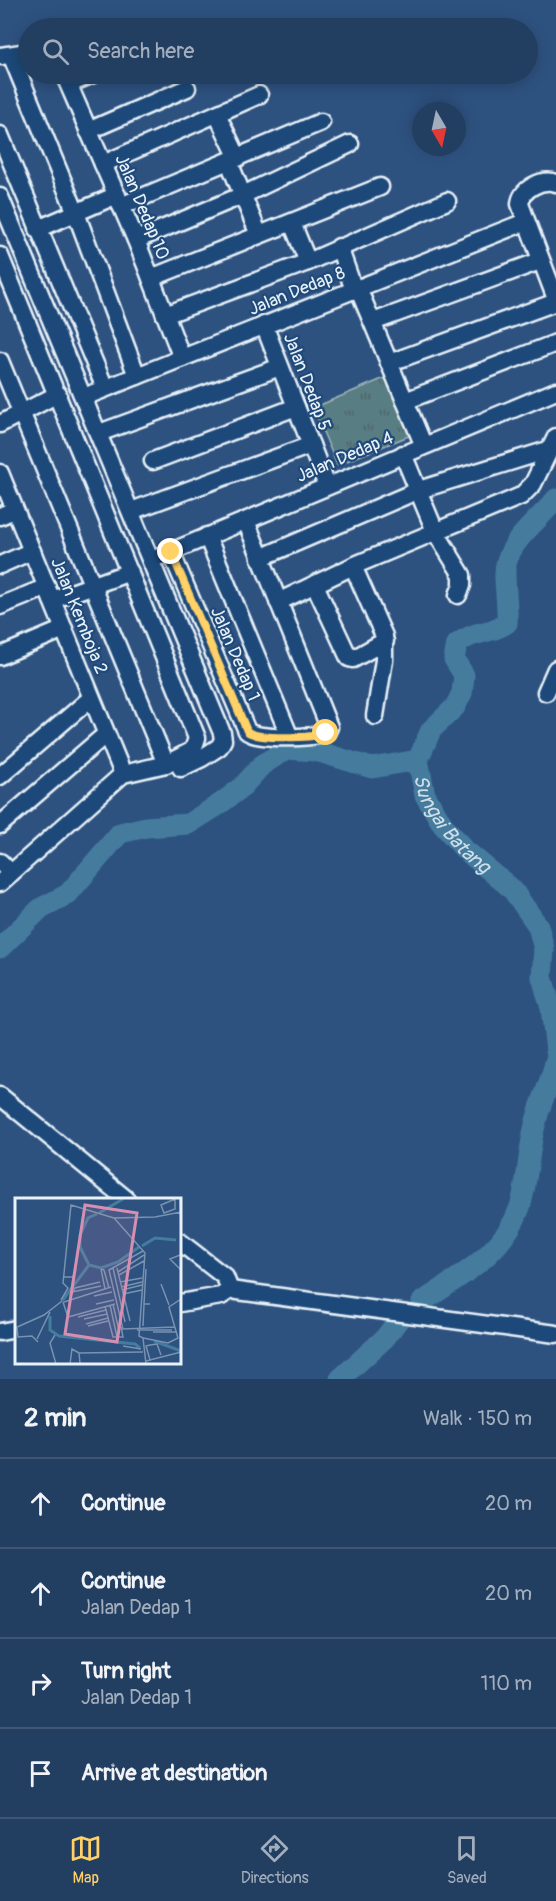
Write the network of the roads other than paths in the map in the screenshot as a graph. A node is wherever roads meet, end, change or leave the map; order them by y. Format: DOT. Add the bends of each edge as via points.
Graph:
graph roads {
  1 [pos="5,55"];
  2 [pos="18,84"];
  3 [pos="18,84"];
  4 [pos="68,84"];
  5 [pos="187,88"];
  6 [pos="259,95"];
  7 [pos="217,114"];
  8 [pos="321,122"];
  9 [pos="88,131"];
  10 [pos="0,135"];
  11 [pos="350,144"];
  12 [pos="234,160"];
  13 [pos="103,164"];
  14 [pos="556,183"];
  15 [pos="380,187"];
  16 [pos="243,195"];
  17 [pos="119,201"];
  18 [pos="447,201"];
  19 [pos="1,204"];
  20 [pos="76,213"];
  21 [pos="525,222"];
  22 [pos="292,223"];
  23 [pos="38,229"];
  24 [pos="259,235"];
  25 [pos="136,240"];
  26 [pos="339,247"];
  27 [pos="0,256"];
  28 [pos="540,261"];
  29 [pos="308,262"];
  30 [pos="151,278"];
  31 [pos="356,289"];
  32 [pos="556,301"];
  33 [pos="165,315"];
  34 [pos="373,322"];
  35 [pos="264,325"];
  36 [pos="556,344"];
  37 [pos="182,358"];
  38 [pos="0,361"];
  39 [pos="389,363"];
  40 [pos="280,367"];
  41 [pos="137,376"];
  42 [pos="105,388"];
  43 [pos="556,391"];
  44 [pos="58,394"];
  45 [pos="84,397"];
  46 [pos="405,401"];
  47 [pos="296,407"];
  48 [pos="22,414"];
  49 [pos="0,424"];
  50 [pos="99,433"];
  51 [pos="423,444"];
  52 [pos="552,444"];
  53 [pos="311,445"];
  54 [pos="404,454"];
  55 [pos="153,461"];
  56 [pos="0,475"];
  57 [pos="327,486"];
  58 [pos="419,490"];
  59 [pos="131,511"];
  60 [pos="7,513"];
  61 [pos="246,521"];
  62 [pos="435,531"];
  63 [pos="207,536"];
  64 [pos="32,551"];
  65 [pos="171,552"];
  66 [pos="260,558"];
  67 [pos="150,560"];
  68 [pos="0,565"];
  69 [pos="353,566"];
  70 [pos="130,572"];
  71 [pos="92,584"];
  72 [pos="315,585"];
  73 [pos="49,593"];
  74 [pos="458,595"];
  75 [pos="278,602"];
  76 [pos="0,606"];
  77 [pos="64,629"];
  78 [pos="385,641"];
  79 [pos="0,656"];
  80 [pos="556,669"];
  81 [pos="546,692"];
  82 [pos="91,698"];
  83 [pos="375,716"];
  84 [pos="105,735"];
  85 [pos="289,735"];
  86 [pos="166,764"];
  87 [pos="123,774"];
  88 [pos="0,776"];
  89 [pos="0,825"];
  90 [pos="4,873"];
  91 [pos="0,1096"];
  92 [pos="125,1198"];
  93 [pos="182,1244"];
  94 [pos="230,1290"];
  95 [pos="182,1303"];
  96 [pos="15,1329"];
  97 [pos="0,1332"];
  98 [pos="556,1334"];
  1 -- 2 [label="street"];
  3 -- 20 [label="street"];
  4 -- 9 [label="street, Jalan Dedap 10"];
  5 -- 9 [label="street"];
  6 -- 7 [label="street"];
  7 -- 12 [label="street"];
  7 -- 13 [label="street"];
  8 -- 12 [label="street"];
  9 -- 13 [label="street, Jalan Dedap 10"];
  10 -- 23 [label="street"];
  11 -- 16 [label="street"];
  12 -- 16 [label="street"];
  12 -- 17 [label="street"];
  13 -- 17 [label="street, Jalan Dedap 10"];
  14 -- 21 [label="street" via="525,191 520,204"];
  15 -- 22 [label="street"];
  16 -- 24 [label="street"];
  16 -- 25 [label="street"];
  17 -- 20 [label="street"];
  17 -- 25 [label="street, Jalan Dedap 10"];
  18 -- 26 [label="street"];
  19 -- 45 [label="street"];
  20 -- 23 [label="street"];
  20 -- 41 [label="street"];
  21 -- 28 [label="street"];
  21 -- 31 [label="street, Jalan Dedap 8"];
  22 -- 24 [label="street"];
  22 -- 29 [label="street"];
  23 -- 42 [label="street"];
  24 -- 30 [label="street"];
  25 -- 30 [label="street, Jalan Dedap 10"];
  26 -- 29 [label="street"];
  26 -- 31 [label="street"];
  27 -- 44 [label="street"];
  28 -- 32 [label="street"];
  28 -- 34 [label="street"];
  29 -- 33 [label="street"];
  30 -- 33 [label="street, Jalan Dedap 10"];
  31 -- 34 [label="street"];
  31 -- 35 [label="street, Jalan Dedap 8"];
  32 -- 39 [label="street"];
  33 -- 37 [label="street, Jalan Dedap 10"];
  34 -- 39 [label="street"];
  35 -- 37 [label="street, Jalan Dedap 8"];
  35 -- 40 [label="street, Jalan Dedap 5"];
  36 -- 46 [label="street"];
  37 -- 41 [label="street, Jalan Dedap 8"];
  38 -- 48 [label="street"];
  39 -- 46 [label="street"];
  40 -- 47 [label="street, Jalan Dedap 5"];
  40 -- 50 [label="street"];
  41 -- 42 [label="street, Jalan Dedap 8"];
  42 -- 45 [label="street, Jalan Dedap 8"];
  43 -- 51 [label="street, Jalan Dedap 4"];
  44 -- 48 [label="street"];
  44 -- 70 [label="street"];
  45 -- 50 [label="street"];
  46 -- 51 [label="street"];
  47 -- 53 [label="street, Jalan Dedap 5"];
  47 -- 55 [label="street"];
  48 -- 49 [label="street"];
  48 -- 71 [label="street"];
  50 -- 59 [label="street"];
  51 -- 54 [label="street, Jalan Dedap 4"];
  52 -- 58 [label="street"];
  52 -- 62 [label="street" via="528,492"];
  53 -- 57 [label="street, Jalan Dedap 5"];
  53 -- 59 [label="street"];
  54 -- 57 [label="street, Jalan Dedap 4"];
  54 -- 58 [label="street"];
  56 -- 60 [label="street, Jalan Kemboja 2"];
  57 -- 61 [label="street, Jalan Dedap 4"];
  58 -- 62 [label="street"];
  58 -- 66 [label="street"];
  59 -- 67 [label="street"];
  60 -- 64 [label="street, Jalan Kemboja 2"];
  61 -- 63 [label="street, Jalan Dedap 4"];
  61 -- 66 [label="street"];
  62 -- 69 [label="street"];
  62 -- 74 [label="street" via="462,575"];
  63 -- 65 [label="street, Jalan Dedap 4"];
  63 -- 85 [label="street"];
  64 -- 68 [label="street"];
  64 -- 73 [label="street, Jalan Kemboja 2"];
  65 -- 67 [label="street, Jalan Dedap 4"];
  65 -- 85 [label="street, Jalan Dedap 1" via="247,731 257,738"];
  66 -- 75 [label="street"];
  67 -- 87 [label="street" via="223,740 202,758 171,773 149,779"];
  69 -- 72 [label="street"];
  69 -- 78 [label="street"];
  70 -- 71 [label="street"];
  70 -- 86 [label="street" via="197,738 193,750"];
  71 -- 73 [label="street"];
  71 -- 86 [label="street"];
  72 -- 75 [label="street"];
  72 -- 78 [label="street" via="349,658"];
  73 -- 76 [label="street"];
  73 -- 77 [label="street, Jalan Kemboja 2"];
  75 -- 85 [label="street, Jalan Dedap 1" via="329,724 329,730 321,735"];
  77 -- 79 [label="street"];
  77 -- 82 [label="street, Jalan Kemboja 2"];
  78 -- 83 [label="street"];
  80 -- 81 [label="street"];
  82 -- 84 [label="street, Jalan Kemboja 2"];
  82 -- 88 [label="street"];
  84 -- 87 [label="street, Jalan Kemboja 2"];
  84 -- 89 [label="street"];
  86 -- 87 [label="street"];
  87 -- 90 [label="street"];
  91 -- 92 [label="street"];
  93 -- 94 [label="street" via="225,1277"];
  94 -- 95 [label="street" via="222,1296"];
  94 -- 98 [label="street"];
  96 -- 97 [label="street"];
}
